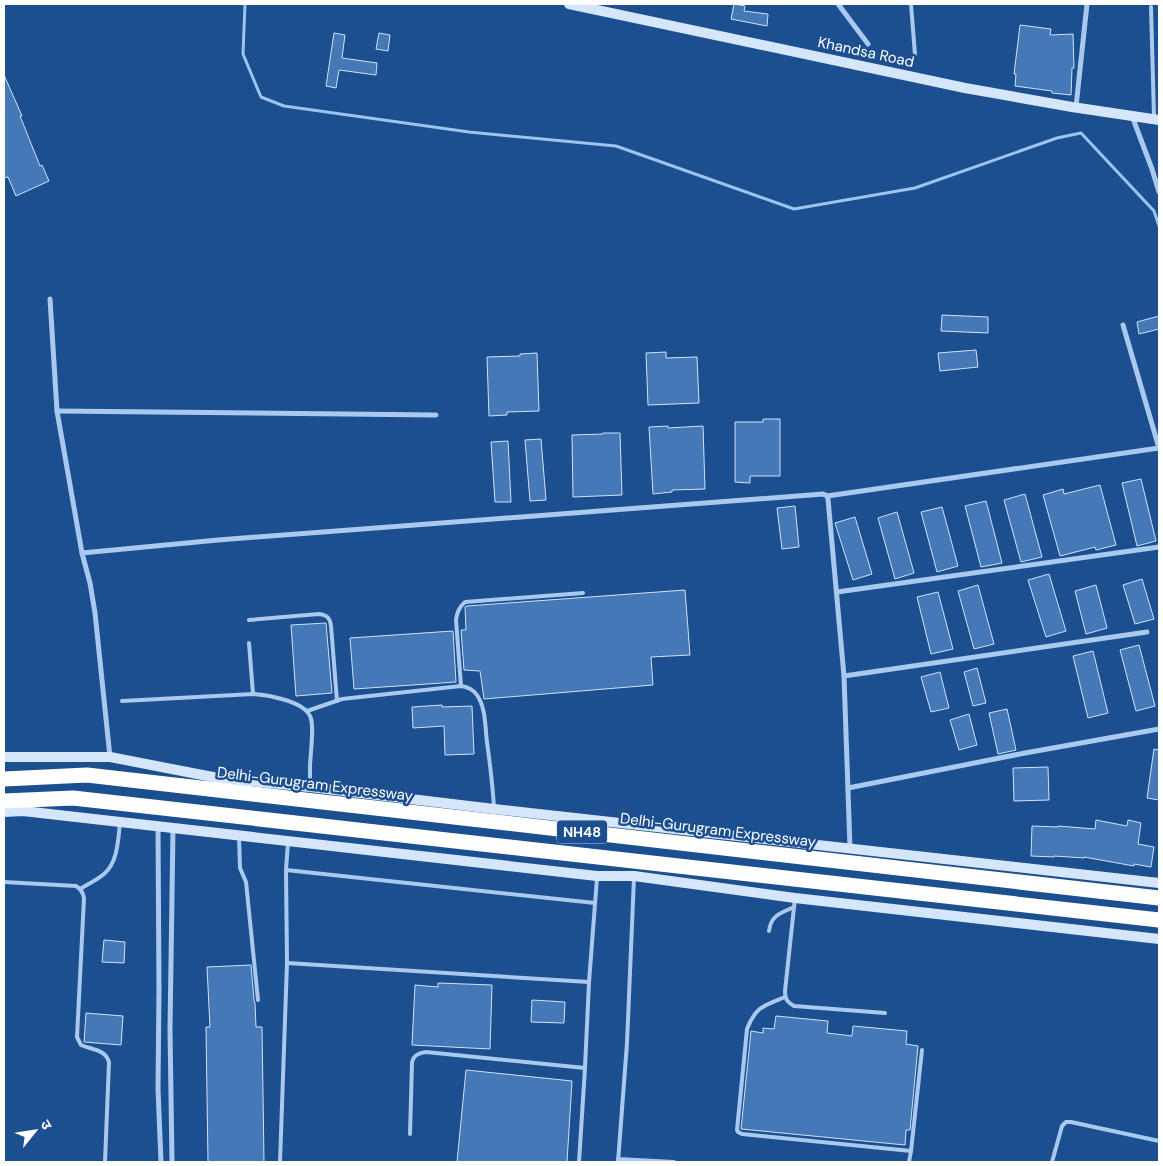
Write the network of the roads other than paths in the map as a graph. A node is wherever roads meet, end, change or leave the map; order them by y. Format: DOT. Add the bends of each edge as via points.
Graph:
graph roads {
  1 [pos="569,4"];
  2 [pos="838,4"];
  3 [pos="911,4"];
  4 [pos="1086,4"];
  5 [pos="1151,8"];
  6 [pos="868,44"];
  7 [pos="915,55"];
  8 [pos="1076,108"];
  9 [pos="1132,116"];
  10 [pos="1157,120"];
  11 [pos="1159,192"];
  12 [pos="50,299"];
  13 [pos="1124,325"];
  14 [pos="57,411"];
  15 [pos="436,415"];
  16 [pos="1159,448"];
  17 [pos="827,496"];
  18 [pos="1159,548"];
  19 [pos="82,553"];
  20 [pos="837,592"];
  21 [pos="583,593"];
  22 [pos="249,620"];
  23 [pos="1147,632"];
  24 [pos="250,643"];
  25 [pos="844,676"];
  26 [pos="461,686"];
  27 [pos="253,694"];
  28 [pos="122,700"];
  29 [pos="337,701"];
  30 [pos="307,711"];
  31 [pos="1159,729"];
  32 [pos="110,756"];
  33 [pos="4,757"];
  34 [pos="4,779"];
  35 [pos="310,787"];
  36 [pos="848,788"];
  37 [pos="4,802"];
  38 [pos="494,808"];
  39 [pos="4,812"];
  40 [pos="120,823"];
  41 [pos="158,827"];
  42 [pos="174,829"];
  43 [pos="239,836"];
  44 [pos="288,842"];
  45 [pos="850,848"];
  46 [pos="286,870"];
  47 [pos="598,876"];
  48 [pos="634,876"];
  49 [pos="4,882"];
  50 [pos="1159,883"];
  51 [pos="80,889"];
  52 [pos="1159,898"];
  53 [pos="594,903"];
  54 [pos="795,903"];
  55 [pos="1159,920"];
  56 [pos="768,931"];
  57 [pos="1159,939"];
  58 [pos="288,962"];
  59 [pos="589,982"];
  60 [pos="785,997"];
  61 [pos="258,1000"];
  62 [pos="885,1013"];
  63 [pos="922,1050"];
  64 [pos="585,1068"];
  65 [pos="410,1134"];
  66 [pos="1159,1141"];
  67 [pos="911,1151"];
  68 [pos="618,1161"];
  69 [pos="105,1162"];
  70 [pos="161,1162"];
  71 [pos="172,1162"];
  72 [pos="280,1162"];
  73 [pos="579,1162"];
  74 [pos="674,1162"];
  75 [pos="909,1162"];
  76 [pos="1052,1162"];
  1 -- 8 [label="main road, Khandsa Road" via="965,88"];
  2 -- 6 [label="street"];
  3 -- 7 [label="lane"];
  4 -- 8 [label="street"];
  5 -- 10 [label="lane"];
  8 -- 9 [label="main road, Khandsa Road"];
  9 -- 10 [label="main road, Khandsa Road"];
  9 -- 11 [label="street"];
  12 -- 14 [label="street"];
  13 -- 16 [label="street"];
  14 -- 15 [label="street"];
  14 -- 19 [label="street"];
  16 -- 17 [label="street"];
  17 -- 19 [label="street" via="218,540"];
  17 -- 20 [label="street"];
  18 -- 20 [label="street"];
  19 -- 32 [label="street" via="95,613"];
  20 -- 25 [label="street"];
  21 -- 26 [label="lane" via="465,602 456,614"];
  22 -- 29 [label="lane" via="326,615 331,626"];
  23 -- 25 [label="street"];
  24 -- 27 [label="lane"];
  25 -- 36 [label="street"];
  26 -- 29 [label="lane"];
  26 -- 38 [label="lane" via="473,690 480,700"];
  27 -- 28 [label="lane"];
  27 -- 30 [label="lane" via="274,697"];
  29 -- 30 [label="lane"];
  30 -- 35 [label="lane" via="312,721"];
  31 -- 36 [label="street"];
  32 -- 33 [label="main road"];
  32 -- 35 [label="main road" via="218,778"];
  34 -- 52 [label="highway, Delhi-Gurugram Expressway / NH48" via="87,775"];
  35 -- 38 [label="main road"];
  36 -- 45 [label="street"];
  37 -- 55 [label="highway, NH48" via="83,799"];
  38 -- 45 [label="main road"];
  39 -- 40 [label="main road" via="23,811"];
  40 -- 41 [label="main road"];
  40 -- 51 [label="lane" via="110,867"];
  41 -- 42 [label="main road"];
  41 -- 70 [label="street"];
  42 -- 43 [label="main road"];
  42 -- 71 [label="street" via="170,1029"];
  43 -- 44 [label="main road"];
  43 -- 61 [label="lane" via="240,868 246,882"];
  44 -- 46 [label="lane"];
  44 -- 47 [label="main road"];
  45 -- 50 [label="main road"];
  46 -- 53 [label="lane"];
  46 -- 58 [label="lane"];
  47 -- 48 [label="main road"];
  47 -- 53 [label="lane"];
  48 -- 54 [label="main road"];
  48 -- 68 [label="lane"];
  49 -- 51 [label="lane" via="76,886"];
  51 -- 69 [label="lane" via="84,898 77,1036 81,1045 100,1051 110,1062"];
  53 -- 59 [label="lane"];
  54 -- 56 [label="lane" via="772,919"];
  54 -- 57 [label="main road"];
  54 -- 60 [label="lane"];
  58 -- 59 [label="lane"];
  58 -- 72 [label="lane"];
  59 -- 64 [label="lane"];
  60 -- 62 [label="lane" via="794,1006"];
  60 -- 67 [label="lane" via="764,1006 751,1018 747,1029 736,1130"];
  63 -- 67 [label="lane"];
  64 -- 65 [label="lane" via="426,1052 418,1054 412,1062"];
  64 -- 73 [label="lane"];
  66 -- 76 [label="lane" via="1066,1122"];
  67 -- 75 [label="lane"];
  68 -- 74 [label="lane"];
}
